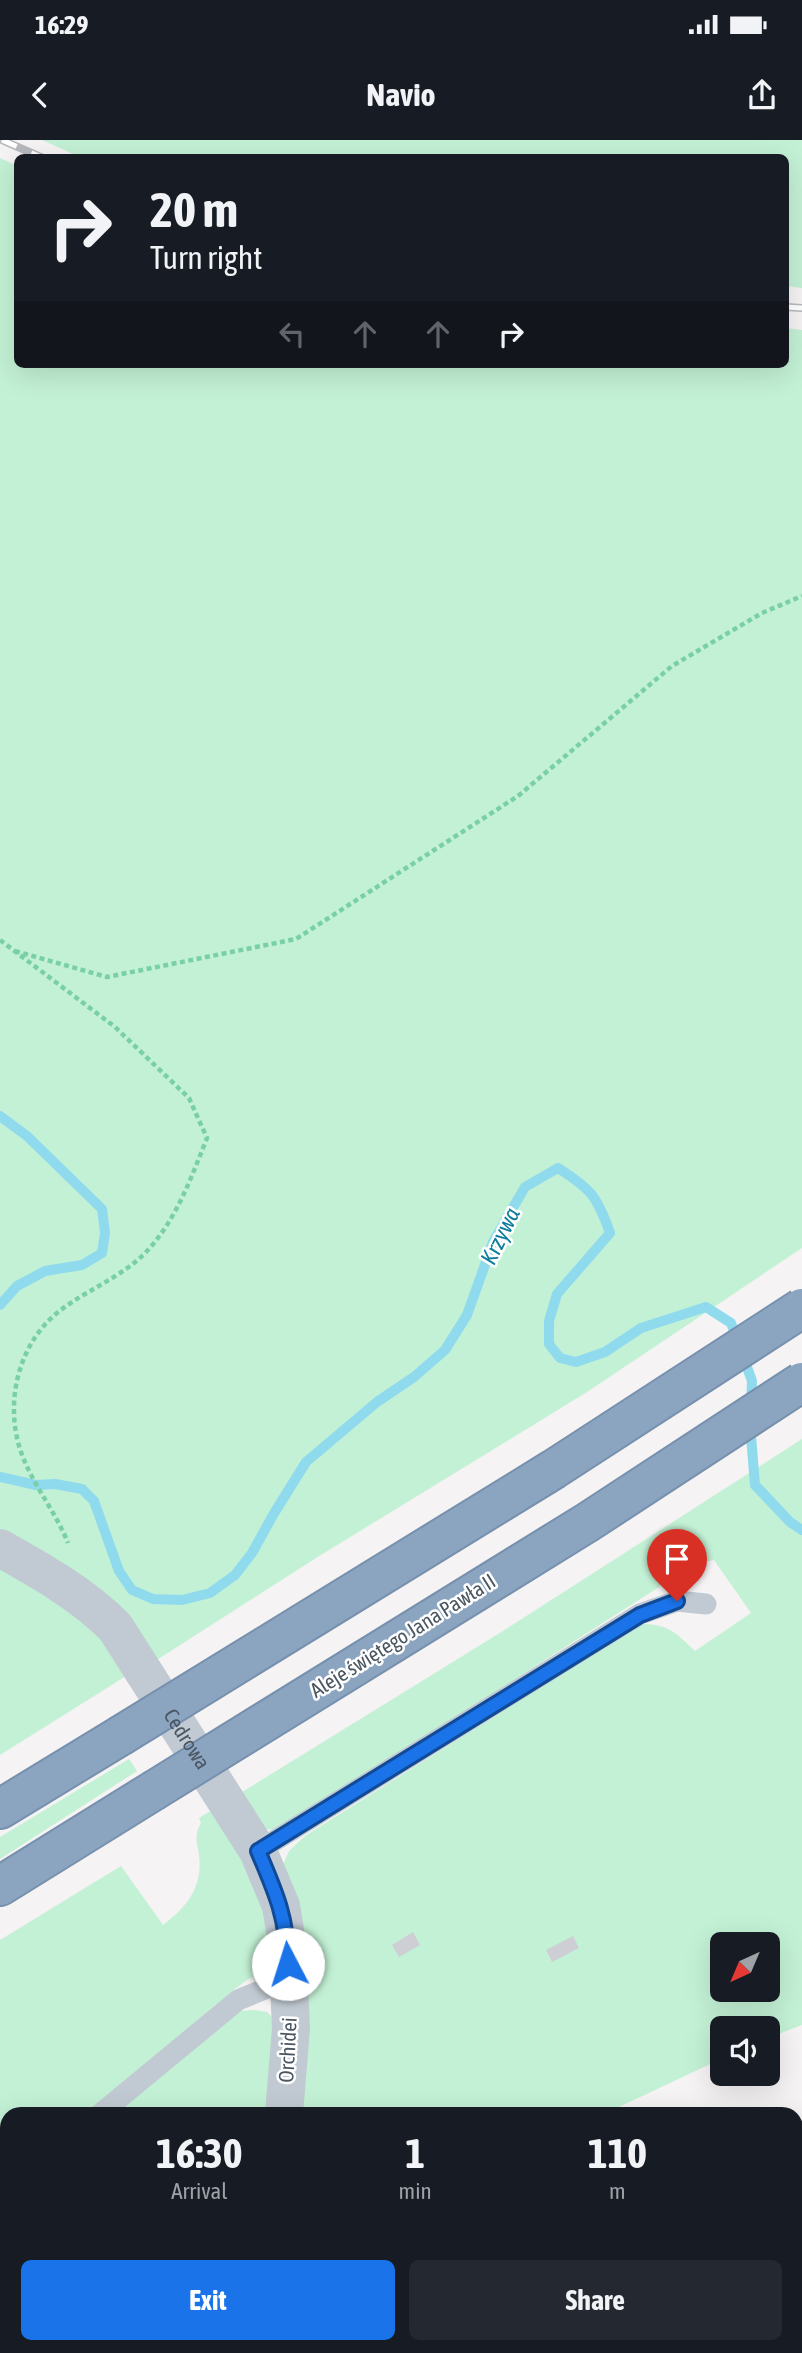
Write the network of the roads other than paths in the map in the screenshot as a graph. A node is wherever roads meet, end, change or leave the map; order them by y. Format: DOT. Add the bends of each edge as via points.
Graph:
graph roads {
  1 [pos="802,1308"];
  2 [pos="802,1382"];
  3 [pos="0,1548"];
  4 [pos="706,1604"];
  5 [pos="0,1809"];
  6 [pos="258,1851"];
  7 [pos="0,1886"];
  8 [pos="289,1986"];
  9 [pos="109,2107"];
  10 [pos="285,2107"];
  1 -- 5 [label="highway, bridge" via="543,1476"];
  2 -- 7 [label="highway, Aleje świętego Jana Pawła II, bridge" via="587,1522"];
  3 -- 6 [label="street, Cedrowa" via="50,1576 115,1627"];
  4 -- 6 [label="lane" via="677,1601 640,1615"];
  6 -- 8 [label="street, Cedrowa" via="281,1906"];
  8 -- 9 [label="lane" via="267,1988 239,2000"];
  8 -- 10 [label="street, Orchidei" via="291,2028"];
}
